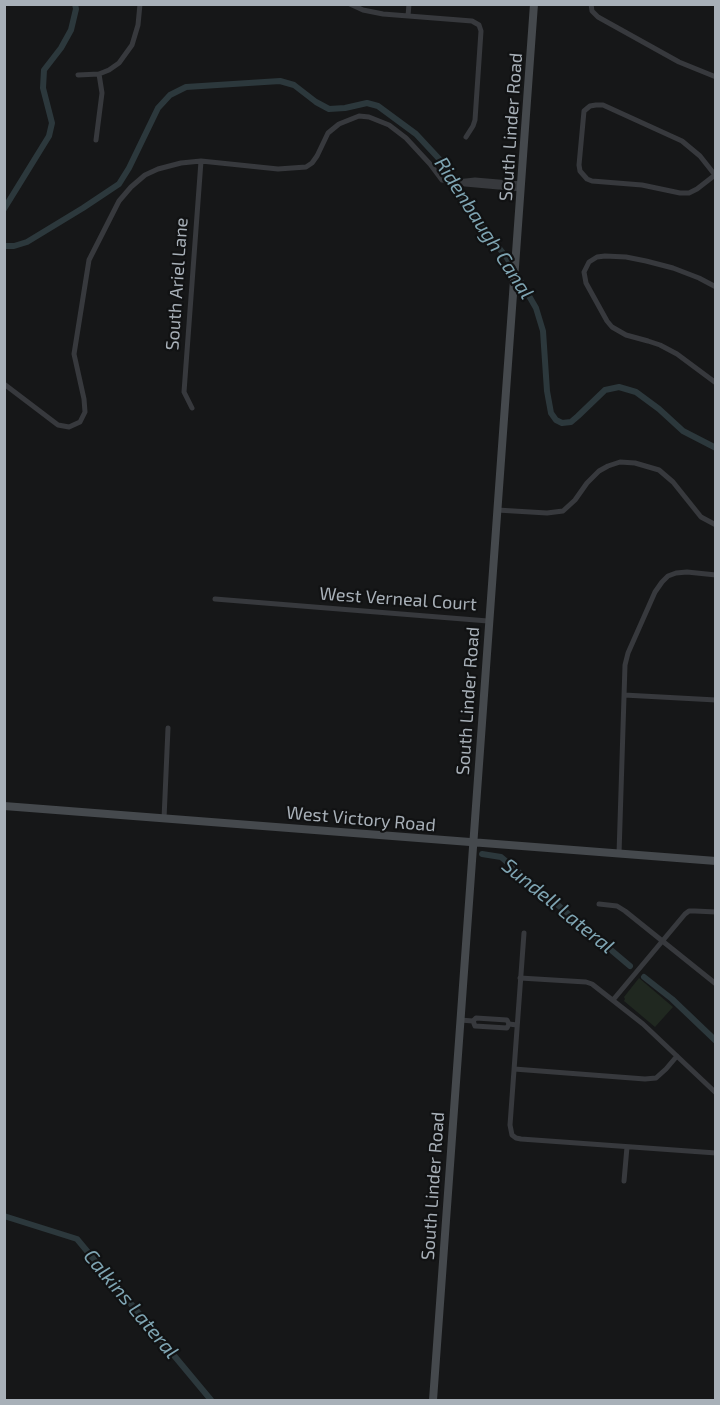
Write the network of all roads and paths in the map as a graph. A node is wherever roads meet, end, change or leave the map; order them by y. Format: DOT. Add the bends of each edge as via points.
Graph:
graph roads {
  1 [pos="140,4"];
  2 [pos="350,4"];
  3 [pos="409,4"];
  4 [pos="534,4"];
  5 [pos="592,8"];
  6 [pos="408,16"];
  7 [pos="99,74"];
  8 [pos="78,75"];
  9 [pos="716,77"];
  10 [pos="466,137"];
  11 [pos="96,140"];
  12 [pos="201,161"];
  13 [pos="715,176"];
  14 [pos="522,187"];
  15 [pos="716,287"];
  16 [pos="716,383"];
  17 [pos="4,384"];
  18 [pos="192,408"];
  19 [pos="497,510"];
  20 [pos="716,525"];
  21 [pos="716,575"];
  22 [pos="215,599"];
  23 [pos="488,621"];
  24 [pos="624,695"];
  25 [pos="716,700"];
  26 [pos="168,728"];
  27 [pos="4,806"];
  28 [pos="164,819"];
  29 [pos="473,843"];
  30 [pos="619,854"];
  31 [pos="716,861"];
  32 [pos="599,904"];
  33 [pos="716,912"];
  34 [pos="524,933"];
  35 [pos="663,941"];
  36 [pos="520,978"];
  37 [pos="716,984"];
  38 [pos="614,1000"];
  39 [pos="460,1020"];
  40 [pos="517,1025"];
  41 [pos="677,1056"];
  42 [pos="514,1070"];
  43 [pos="716,1093"];
  44 [pos="627,1147"];
  45 [pos="716,1153"];
  46 [pos="624,1181"];
  47 [pos="433,1401"];
  1 -- 7 [label="street" via="132,45 119,63"];
  2 -- 6 [label="street" via="363,10"];
  3 -- 6 [label="street"];
  4 -- 14 [label="street, South Linder Road"];
  5 -- 9 [label="street" via="598,17 679,62"];
  6 -- 10 [label="street" via="472,21 479,25 475,120"];
  7 -- 8 [label="street"];
  7 -- 11 [label="street" via="102,93"];
  12 -- 14 [label="street" via="278,169 306,167 317,156 328,133 339,124 369,117 406,138 442,180"];
  12 -- 17 [label="street" via="145,175 119,201 95,246 89,260 74,354 84,399 85,412 80,423 58,425"];
  12 -- 18 [label="street, South Ariel Lane" via="184,392"];
  13 -- 13 [label="street" via="682,141 603,105 584,111 579,165 583,176 592,181 689,194"];
  14 -- 19 [label="street, South Linder Road"];
  15 -- 16 [label="street" via="673,268 605,256 589,262 584,272 586,283 612,327 677,354"];
  19 -- 20 [label="street" via="563,511 599,471 620,462 635,463 659,470 701,517"];
  19 -- 23 [label="street, South Linder Road"];
  21 -- 24 [label="street" via="676,573 662,582 628,654"];
  22 -- 23 [label="street, West Verneal Court"];
  23 -- 29 [label="street, South Linder Road"];
  24 -- 25 [label="street"];
  24 -- 30 [label="street"];
  26 -- 28 [label="street"];
  27 -- 28 [label="street, West Victory Road"];
  28 -- 29 [label="street, West Victory Road"];
  29 -- 30 [label="street, West Victory Road"];
  29 -- 39 [label="street, South Linder Road"];
  30 -- 31 [label="street, West Victory Road"];
  32 -- 35 [label="street" via="617,906"];
  33 -- 35 [label="street" via="689,911"];
  34 -- 36 [label="street"];
  35 -- 37 [label="street"];
  35 -- 38 [label="street"];
  36 -- 38 [label="street" via="586,982"];
  36 -- 40 [label="street"];
  38 -- 41 [label="street"];
  39 -- 40 [label="street" via="507,1020"];
  39 -- 47 [label="street, South Linder Road"];
  40 -- 42 [label="street"];
  41 -- 42 [label="street" via="656,1077 645,1079"];
  41 -- 43 [label="street"];
  42 -- 44 [label="street" via="512,1135 521,1139"];
  44 -- 45 [label="street"];
  44 -- 46 [label="street"];
}
